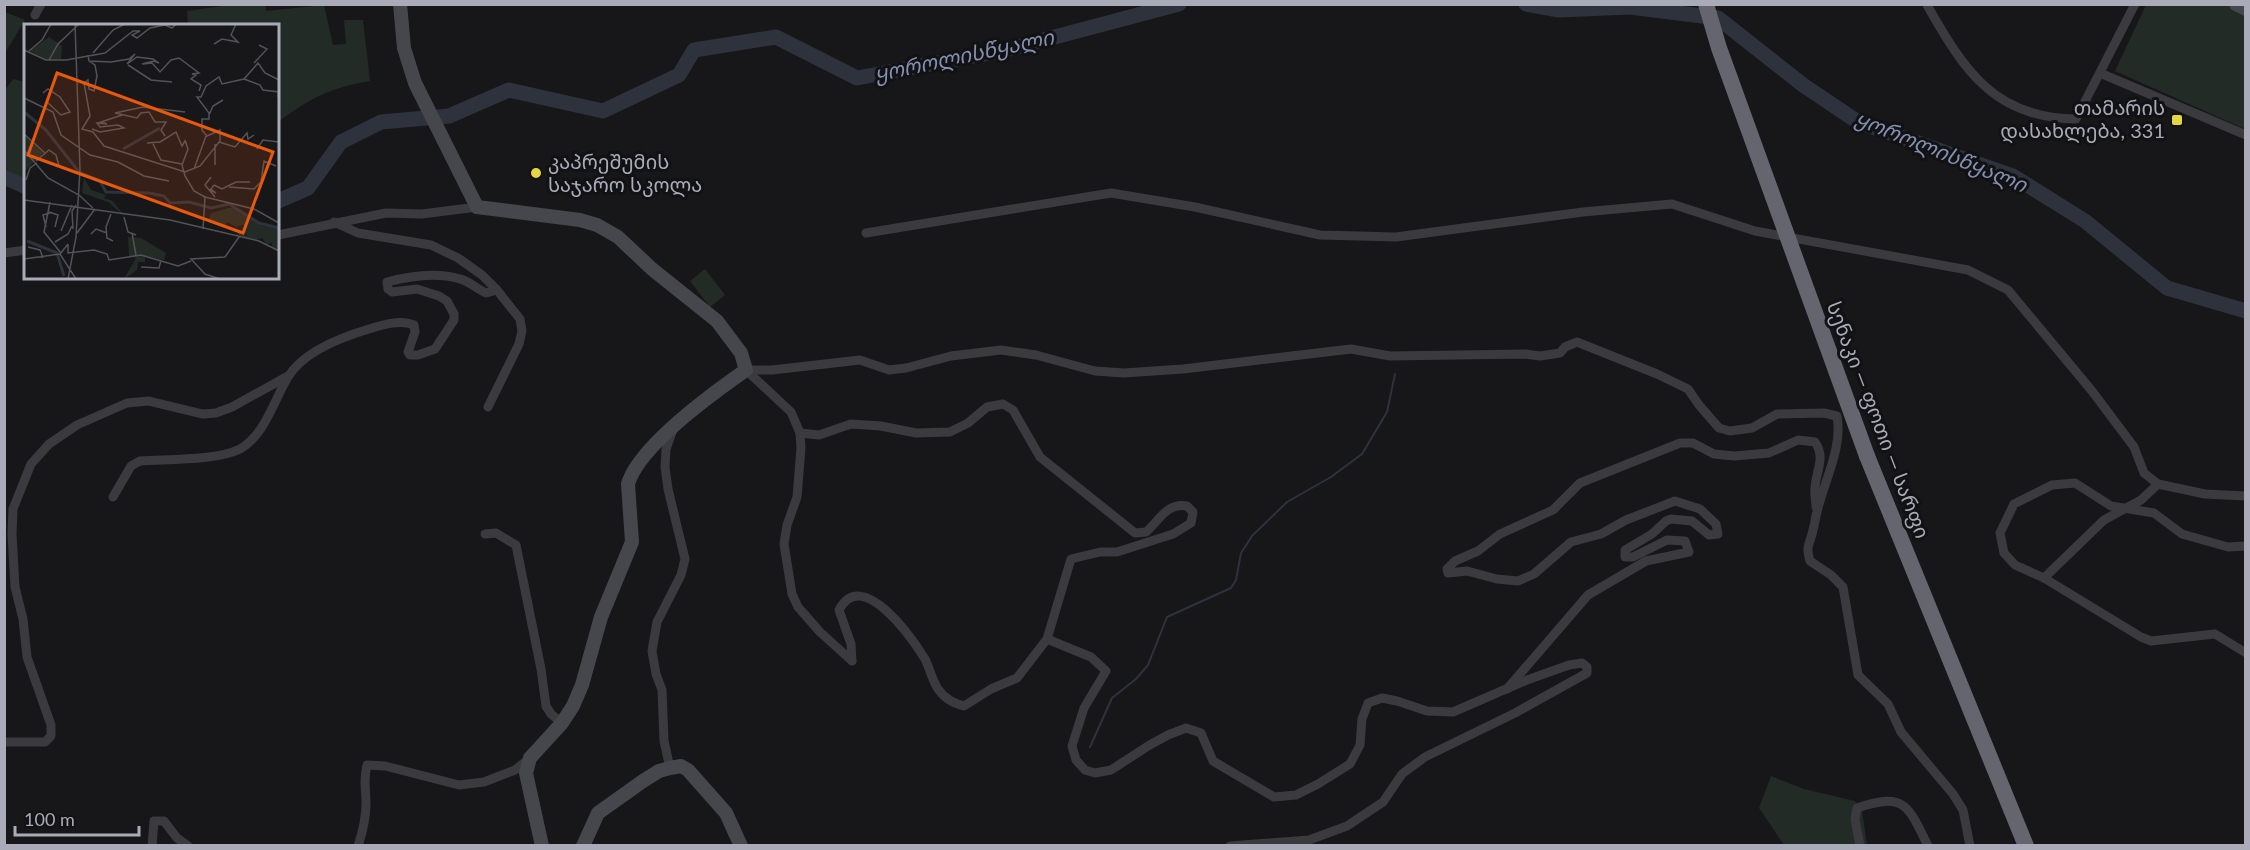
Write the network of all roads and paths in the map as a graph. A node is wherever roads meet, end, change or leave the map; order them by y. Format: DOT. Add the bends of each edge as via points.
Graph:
graph roads {
  1 [pos="40,4"];
  2 [pos="400,4"];
  3 [pos="1706,4"];
  4 [pos="2135,4"];
  5 [pos="2236,4"];
  6 [pos="1927,5"];
  7 [pos="2246,9"];
  8 [pos="35,15"];
  9 [pos="2100,73"];
  10 [pos="2246,135"];
  11 [pos="477,207"];
  12 [pos="334,222"];
  13 [pos="866,233"];
  14 [pos="279,235"];
  15 [pos="24,250"];
  16 [pos="4,253"];
  17 [pos="497,290"];
  18 [pos="746,370"];
  19 [pos="288,376"];
  20 [pos="488,407"];
  21 [pos="675,425"];
  22 [pos="800,433"];
  23 [pos="2158,484"];
  24 [pos="2246,496"];
  25 [pos="113,497"];
  26 [pos="2126,508"];
  27 [pos="1816,512"];
  28 [pos="485,534"];
  29 [pos="2246,546"];
  30 [pos="2044,578"];
  31 [pos="1047,639"];
  32 [pos="2246,653"];
  33 [pos="1506,689"];
  34 [pos="562,723"];
  35 [pos="4,742"];
  36 [pos="530,758"];
  37 [pos="670,768"];
  38 [pos="2022,838"];
  39 [pos="152,846"];
  40 [pos="188,846"];
  41 [pos="358,846"];
  42 [pos="542,846"];
  43 [pos="583,846"];
  44 [pos="741,846"];
  45 [pos="1230,846"];
  46 [pos="1860,846"];
  47 [pos="1928,846"];
  48 [pos="1970,846"];
  1 -- 8 [label="street"];
  2 -- 11 [label="street" via="404,48 415,83"];
  3 -- 38 [label="highway, სენაკი — ფოთი — სარფი, bridge" via="1867,456"];
  4 -- 9 [label="street"];
  5 -- 7 [label="street"];
  6 -- 9 [label="street" via="1950,45 1988,89 2007,104 2028,113 2076,119"];
  9 -- 10 [label="street"];
  11 -- 12 [label="street" via="422,214 386,213"];
  11 -- 18 [label="street" via="580,220 618,237 717,321 741,353"];
  12 -- 14 [label="street"];
  12 -- 17 [label="street" via="358,233 431,245 458,258"];
  13 -- 23 [label="street" via="1111,192 1320,235 1396,237 1672,204 1755,231 1968,270 2008,290 2092,391 2134,447 2144,473"];
  15 -- 16 [label="street"];
  17 -- 19 [label="street" via="486,293 462,279 436,276 407,276 387,282 392,292 417,289 447,301 454,320 435,349 410,355 414,325 388,324 343,337"];
  17 -- 20 [label="street" via="520,319 522,331"];
  18 -- 21 [label="street"];
  18 -- 22 [label="street" via="791,412"];
  18 -- 27 [label="street" via="860,360 889,370 1001,350 1124,374 1351,349 1390,356 1540,356 1560,353 1577,342 1688,389 1719,428 1752,428 1777,414 1837,416 1834,454"];
  19 -- 25 [label="street" via="265,421 241,448 224,455 140,461 131,466"];
  19 -- 35 [label="street" via="216,413 203,414 149,401 127,403 77,425 49,444 31,464 13,509 15,587 27,657 51,725 51,736 45,742"];
  21 -- 34 [label="street" via="630,476 632,542 601,617 582,685"];
  21 -- 37 [label="street" via="666,449 665,467 685,559 657,622 652,651 662,690 664,741"];
  22 -- 31 [label="street" via="797,497 784,544 788,577 798,607 852,661 851,644 839,610 850,598 862,596 876,602 907,632 938,688 950,702 964,706 991,688 1017,678"];
  22 -- 31 [label="street" via="819,435 851,424 916,433 950,432 987,407 1003,404 1013,410 1040,456 1135,533 1146,532 1174,506 1187,506 1193,512 1191,523 1173,534 1117,552 1071,559"];
  23 -- 24 [label="street" via="2205,494"];
  23 -- 26 [label="street"];
  26 -- 29 [label="street" via="2154,513 2182,534 2228,547"];
  26 -- 30 [label="street" via="2104,520"];
  26 -- 30 [label="street" via="2112,506 2075,483 2052,485 2014,504 2000,533 2004,553 2015,565"];
  27 -- 33 [label="street" via="1815,488 1822,459 1815,442 1806,440 1769,453 1734,456 1714,454 1693,443 1680,443 1580,483 1553,510 1500,534 1452,564 1448,573 1467,571 1518,581 1534,574 1571,542 1601,534 1675,501 1700,509 1716,524 1718,534 1709,535 1688,519 1675,518 1625,550 1625,557 1633,557 1667,540 1685,542 1689,552 1646,561 1588,595"];
  27 -- 48 [label="street" via="1806,548 1810,561 1843,587 1858,675 1888,704 1901,732 1953,794 1963,810"];
  28 -- 34 [label="street" via="496,533 516,545 546,706"];
  30 -- 32 [label="street" via="2151,641 2215,634"];
  31 -- 33 [label="street" via="1091,657 1106,671 1084,708 1072,746 1076,760 1085,770 1111,770 1158,740 1186,729 1201,733 1214,761 1274,797 1296,795 1350,764 1360,745 1368,703 1382,698 1427,711 1452,712"];
  33 -- 45 [label="street" via="1569,665 1582,663 1587,667 1587,673 1566,685 1425,757 1402,774 1383,802 1347,826 1309,840"];
  34 -- 36 [label="street"];
  36 -- 41 [label="street" via="515,770 484,782 459,785 367,765 363,781 364,827"];
  36 -- 42 [label="street" via="526,773"];
  37 -- 43 [label="street" via="643,781 598,813"];
  37 -- 44 [label="street" via="681,766 688,770 726,813"];
  39 -- 40 [label="street" via="154,821 164,821"];
  46 -- 47 [label="street" via="1857,808 1892,800 1908,808"];
}
